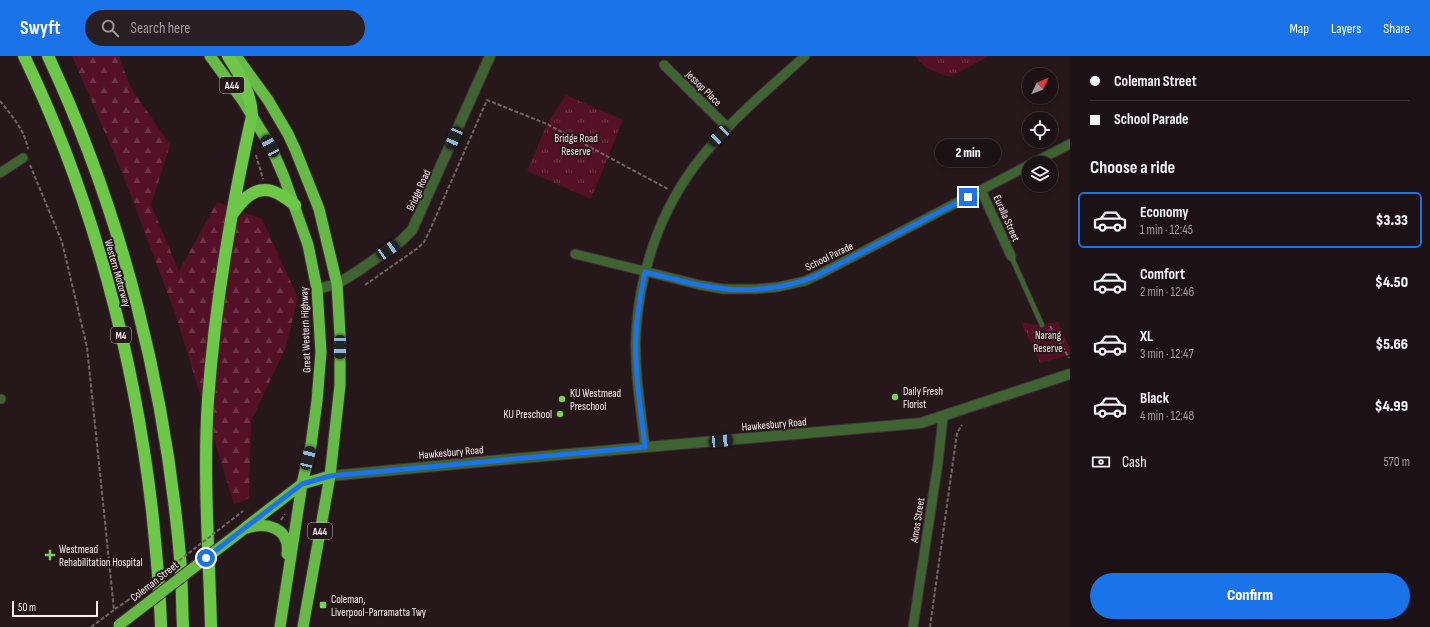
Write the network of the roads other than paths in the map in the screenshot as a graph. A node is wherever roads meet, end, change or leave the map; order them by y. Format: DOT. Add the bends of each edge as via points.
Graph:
graph roads {
  1 [pos="24,56"];
  2 [pos="48,56"];
  3 [pos="210,56"];
  4 [pos="228,56"];
  5 [pos="236,56"];
  6 [pos="490,56"];
  7 [pos="805,56"];
  8 [pos="664,65"];
  9 [pos="252,116"];
  10 [pos="728,128"];
  11 [pos="1070,144"];
  12 [pos="1047,156"];
  13 [pos="27,158"];
  14 [pos="1022,169"];
  15 [pos="0,173"];
  16 [pos="981,190"];
  17 [pos="295,205"];
  18 [pos="232,214"];
  19 [pos="575,254"];
  20 [pos="1011,256"];
  21 [pos="645,272"];
  22 [pos="337,284"];
  23 [pos="318,289"];
  24 [pos="1042,325"];
  25 [pos="1070,374"];
  26 [pos="943,417"];
  27 [pos="645,447"];
  28 [pos="330,476"];
  29 [pos="302,484"];
  30 [pos="244,528"];
  31 [pos="285,593"];
  32 [pos="118,626"];
  33 [pos="161,627"];
  34 [pos="183,627"];
  35 [pos="211,627"];
  36 [pos="280,627"];
  37 [pos="304,627"];
  38 [pos="913,627"];
  1 -- 33 [label="highway, Western Motorway / M4" via="74,177 100,255 120,330 137,407 148,477 159,575"];
  2 -- 34 [label="highway, Western Motorway / M4" via="106,201 144,334 160,409 171,483 181,570"];
  3 -- 9 [label="highway, Great Western Highway / A44"];
  4 -- 9 [label="highway" via="245,84"];
  5 -- 22 [label="highway, A44" via="268,100 295,149 319,208"];
  6 -- 22 [label="street, Bridge Road" via="412,230 401,242"];
  7 -- 10 [label="street"];
  8 -- 10 [label="street, Jessop Place"];
  9 -- 17 [label="highway, Great Western Highway / A44" via="272,150"];
  9 -- 18 [label="highway"];
  10 -- 21 [label="street" via="692,168 676,194 663,218"];
  11 -- 12 [label="street"];
  13 -- 15 [label="street"];
  14 -- 16 [label="street, School Parade"];
  16 -- 20 [label="street, Euralla Street"];
  16 -- 21 [label="street, School Parade" via="805,281 767,288 723,289"];
  17 -- 18 [label="highway" via="280,194 259,190 249,195"];
  17 -- 23 [label="highway, Great Western Highway / A44"];
  18 -- 35 [label="highway" via="221,279 208,401 206,510"];
  19 -- 21 [label="street, School Parade"];
  20 -- 24 [label="lane"];
  21 -- 27 [label="street" via="636,334"];
  22 -- 23 [label="street, Bridge Road"];
  22 -- 28 [label="highway, A44" via="340,385"];
  23 -- 29 [label="highway, Great Western Highway / A44" via="320,378 311,445"];
  25 -- 26 [label="street, Hawkesbury Road"];
  26 -- 27 [label="street, Hawkesbury Road" via="921,423"];
  26 -- 38 [label="street, Amos Street"];
  27 -- 28 [label="street, Hawkesbury Road"];
  28 -- 29 [label="highway, Coleman Street"];
  28 -- 37 [label="highway, A44"];
  29 -- 30 [label="highway, Coleman Street"];
  29 -- 31 [label="highway, Great Western Highway / A44"];
  30 -- 31 [label="highway" via="266,526 283,534 287,544 283,574"];
  30 -- 32 [label="highway, Coleman Street, bridge"];
  31 -- 36 [label="highway, Great Western Highway / A44"];
}
